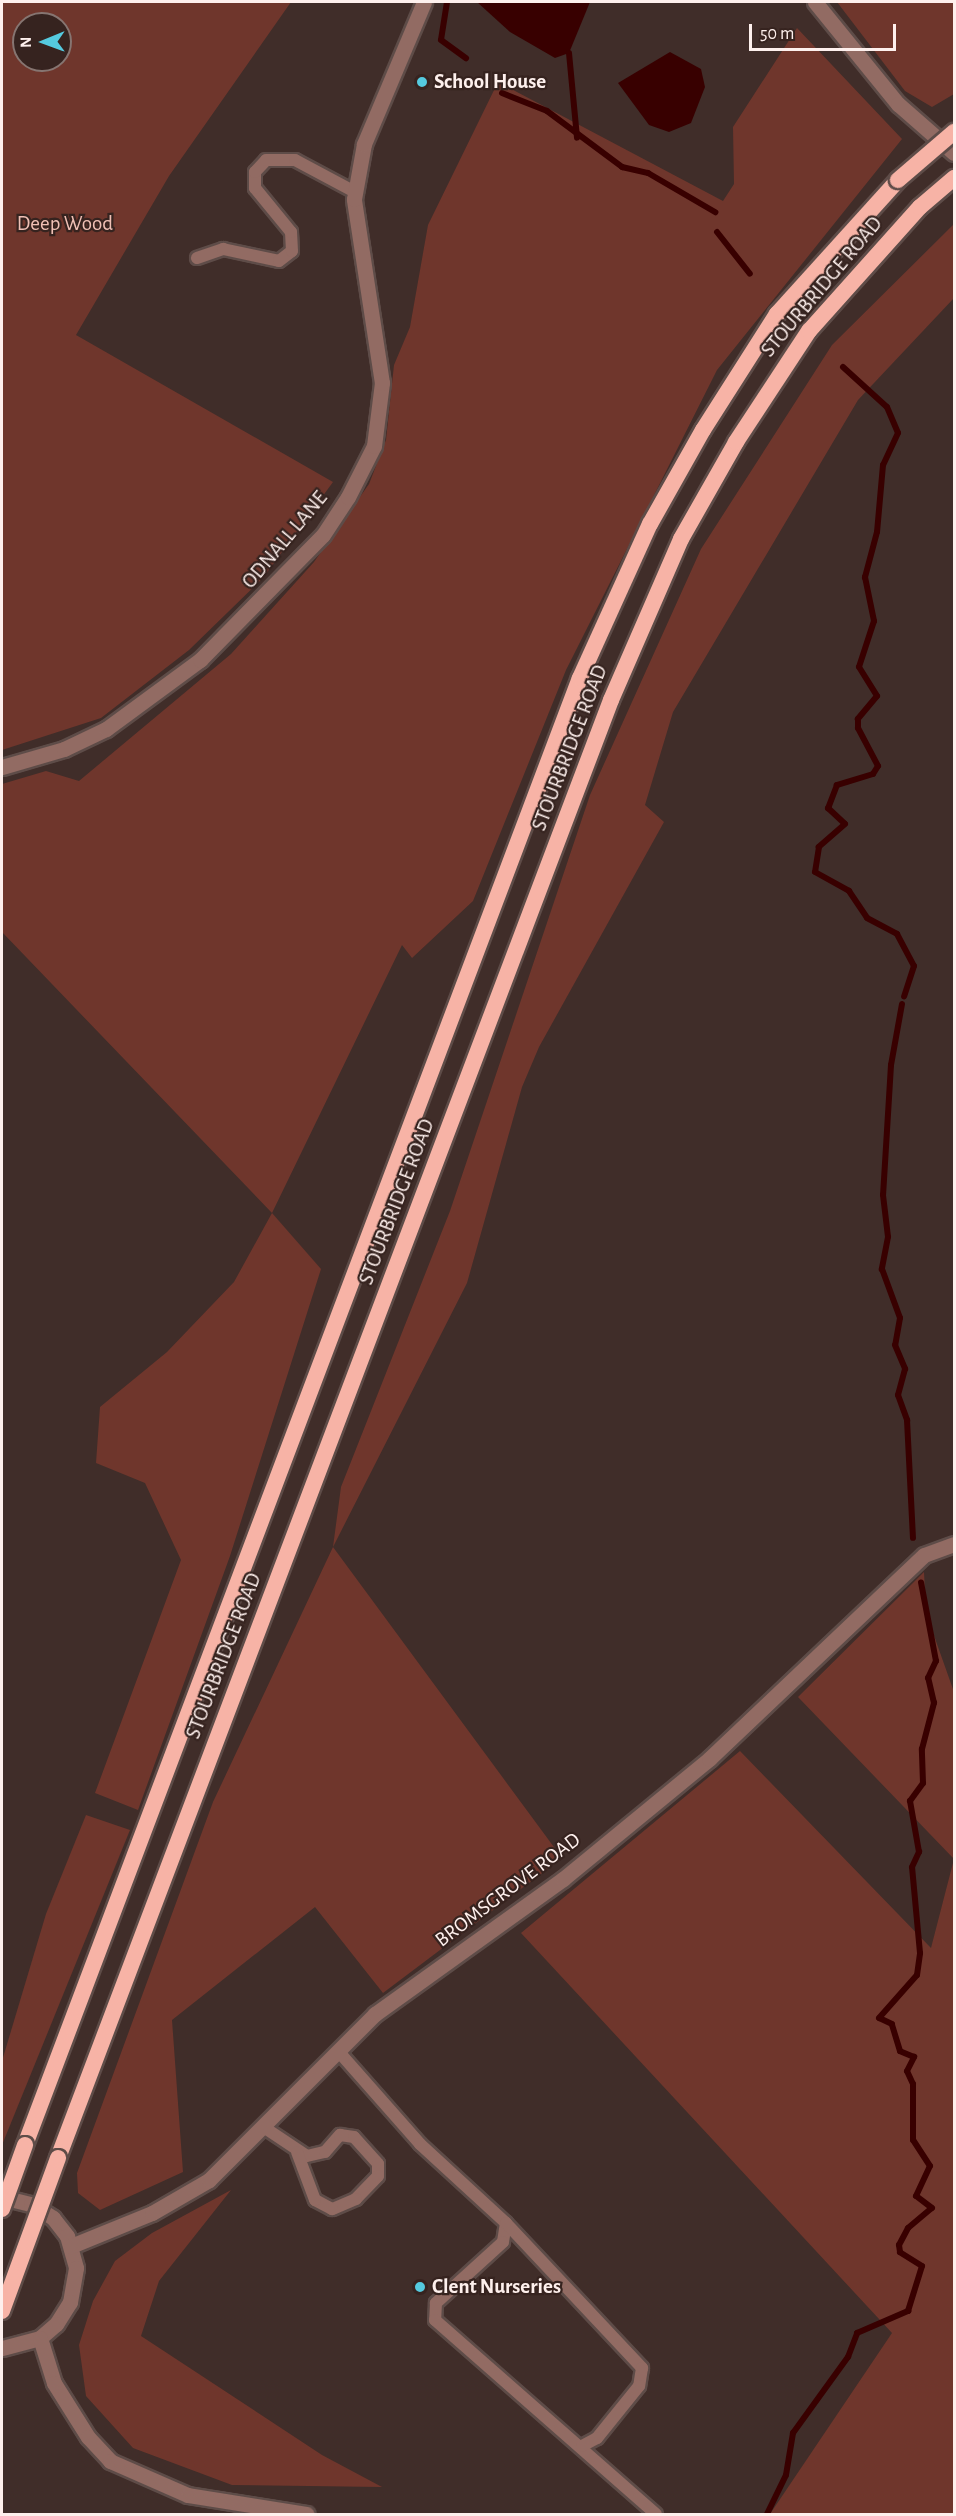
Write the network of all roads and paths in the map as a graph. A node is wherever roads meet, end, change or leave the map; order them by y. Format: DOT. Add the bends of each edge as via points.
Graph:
graph roads {
  1 [pos="424,2"];
  2 [pos="815,2"];
  3 [pos="954,132"];
  4 [pos="954,153"];
  5 [pos="954,178"];
  6 [pos="355,192"];
  7 [pos="197,258"];
  8 [pos="2,767"];
  9 [pos="954,1544"];
  10 [pos="339,2052"];
  11 [pos="265,2128"];
  12 [pos="297,2152"];
  13 [pos="2,2197"];
  14 [pos="2,2210"];
  15 [pos="506,2223"];
  16 [pos="71,2246"];
  17 [pos="2,2311"];
  18 [pos="40,2338"];
  19 [pos="2,2348"];
  20 [pos="582,2446"];
  21 [pos="306,2514"];
  22 [pos="656,2514"];
  1 -- 6 [label="street, ODNALL LANE" via="364,144"];
  2 -- 4 [label="street" via="898,104"];
  3 -- 14 [label="highway, STOURBRIDGE ROAD, bridge" via="898,180 777,314 703,430 650,524 580,678"];
  5 -- 17 [label="highway, STOURBRIDGE ROAD, bridge" via="920,207 809,331 736,442 681,539 611,700"];
  6 -- 7 [label="lane" via="295,160 266,160 255,172 255,188 291,232 292,250 279,261 223,249"];
  6 -- 8 [label="street, ODNALL LANE" via="382,383 374,446 348,497 323,535 200,660 106,729 64,749"];
  9 -- 10 [label="street, BROMSGROVE ROAD" via="924,1555 709,1759 562,1879 375,2014"];
  10 -- 11 [label="street, BROMSGROVE ROAD"];
  10 -- 15 [label="lane" via="420,2144"];
  11 -- 12 [label="lane"];
  11 -- 16 [label="street, BROMSGROVE ROAD" via="209,2180 152,2213"];
  12 -- 12 [label="lane" via="313,2157 345,2134 368,2149 378,2176 356,2199 332,2209 315,2200"];
  13 -- 16 [label="street" via="40,2209"];
  15 -- 20 [label="lane" via="642,2368 639,2386 597,2438"];
  15 -- 20 [label="lane" via="504,2242 436,2303 433,2314"];
  16 -- 18 [label="street" via="76,2279 70,2302"];
  18 -- 19 [label="street"];
  18 -- 21 [label="street" via="54,2383 88,2437 110,2461 188,2495"];
  20 -- 22 [label="lane"];
}
